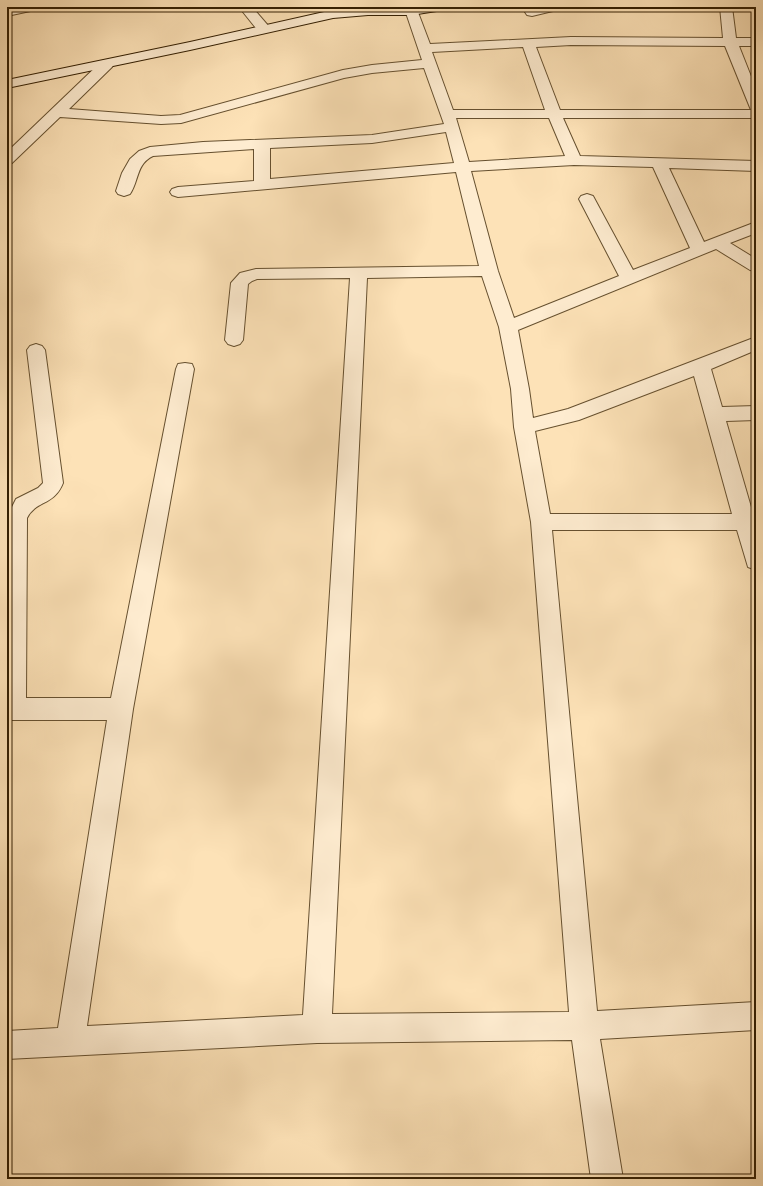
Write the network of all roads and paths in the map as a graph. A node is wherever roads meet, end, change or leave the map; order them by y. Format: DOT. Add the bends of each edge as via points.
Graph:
graph roads {
  1 [pos="30,7"];
  2 [pos="245,7"];
  3 [pos="438,7"];
  4 [pos="552,7"];
  5 [pos="726,7"];
  6 [pos="366,9"];
  7 [pos="410,9"];
  8 [pos="7,12"];
  9 [pos="532,12"];
  10 [pos="264,29"];
  11 [pos="730,41"];
  12 [pos="528,42"];
  13 [pos="756,42"];
  14 [pos="426,56"];
  15 [pos="107,64"];
  16 [pos="749,74"];
  17 [pos="7,84"];
  18 [pos="756,107"];
  19 [pos="56,112"];
  20 [pos="554,114"];
  21 [pos="756,114"];
  22 [pos="449,121"];
  23 [pos="262,144"];
  24 [pos="7,160"];
  25 [pos="574,160"];
  26 [pos="659,162"];
  27 [pos="756,166"];
  28 [pos="463,167"];
  29 [pos="262,184"];
  30 [pos="124,191"];
  31 [pos="178,192"];
  32 [pos="587,199"];
  33 [pos="756,227"];
  34 [pos="716,242"];
  35 [pos="699,250"];
  36 [pos="756,266"];
  37 [pos="489,271"];
  38 [pos="359,273"];
  39 [pos="629,278"];
  40 [pos="508,327"];
  41 [pos="234,340"];
  42 [pos="756,343"];
  43 [pos="36,350"];
  44 [pos="701,366"];
  45 [pos="185,369"];
  46 [pos="715,414"];
  47 [pos="756,414"];
  48 [pos="524,427"];
  49 [pos="541,522"];
  50 [pos="750,522"];
  51 [pos="756,561"];
  52 [pos="10,708"];
  53 [pos="121,709"];
  54 [pos="756,1016"];
  55 [pos="584,1026"];
  56 [pos="317,1029"];
  57 [pos="70,1042"];
  58 [pos="7,1045"];
  59 [pos="607,1179"];
  1 -- 8 [label="street"];
  2 -- 10 [label="street"];
  3 -- 7 [label="street"];
  4 -- 9 [label="street"];
  5 -- 11 [label="street"];
  6 -- 7 [label="street"];
  6 -- 10 [label="street"];
  7 -- 14 [label="street"];
  10 -- 15 [label="street"];
  11 -- 12 [label="street"];
  11 -- 13 [label="street"];
  11 -- 16 [label="street"];
  12 -- 14 [label="street"];
  12 -- 20 [label="street"];
  14 -- 19 [label="street" via="343,74 180,119 162,120"];
  14 -- 22 [label="street"];
  15 -- 17 [label="street"];
  15 -- 19 [label="street"];
  16 -- 18 [label="street"];
  19 -- 24 [label="street"];
  20 -- 21 [label="street"];
  20 -- 22 [label="street"];
  20 -- 25 [label="street"];
  22 -- 23 [label="street" via="372,139"];
  22 -- 28 [label="street"];
  23 -- 29 [label="street"];
  23 -- 30 [label="street" via="150,152 142,155 133,164"];
  25 -- 26 [label="street"];
  25 -- 28 [label="street"];
  26 -- 27 [label="street"];
  26 -- 35 [label="street"];
  28 -- 29 [label="street"];
  28 -- 37 [label="street"];
  29 -- 31 [label="street"];
  32 -- 39 [label="street"];
  33 -- 34 [label="street"];
  34 -- 35 [label="street"];
  34 -- 36 [label="street"];
  35 -- 39 [label="street"];
  37 -- 38 [label="street"];
  37 -- 40 [label="street"];
  38 -- 41 [label="street" via="256,274 246,277 240,283"];
  38 -- 56 [label="street"];
  39 -- 40 [label="street"];
  40 -- 48 [label="street" via="520,389"];
  42 -- 44 [label="street"];
  43 -- 52 [label="street" via="53,483 52,488 46,493 23,505 17,518"];
  44 -- 46 [label="street"];
  44 -- 48 [label="street" via="572,415"];
  45 -- 53 [label="street"];
  46 -- 47 [label="street"];
  46 -- 50 [label="street"];
  48 -- 49 [label="street"];
  49 -- 50 [label="street"];
  49 -- 55 [label="street"];
  50 -- 51 [label="street"];
  52 -- 53 [label="street"];
  53 -- 57 [label="street"];
  54 -- 55 [label="street"];
  55 -- 56 [label="street"];
  55 -- 59 [label="street"];
  56 -- 57 [label="street"];
  57 -- 58 [label="street"];
}
